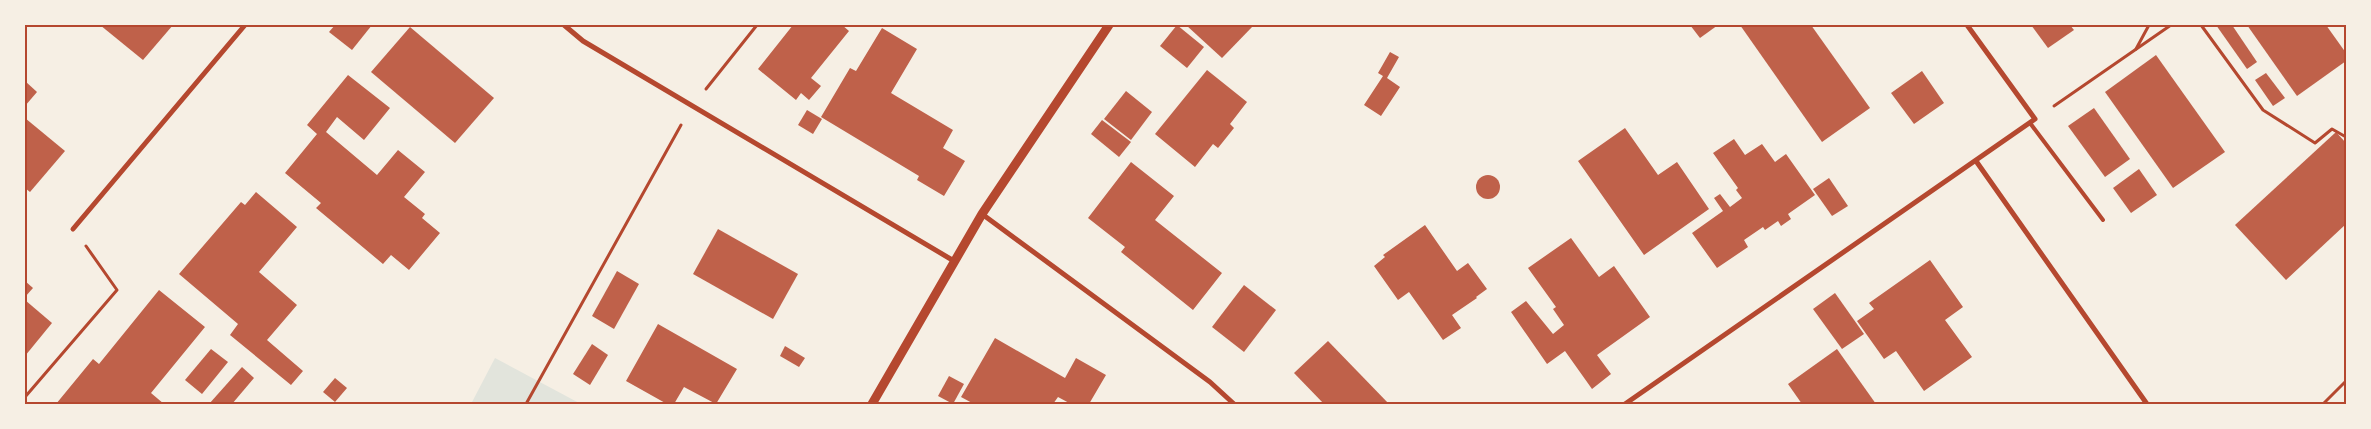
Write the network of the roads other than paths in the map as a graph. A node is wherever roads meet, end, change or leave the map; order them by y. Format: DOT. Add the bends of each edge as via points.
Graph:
graph roads {
  1 [pos="245,25"];
  2 [pos="564,25"];
  3 [pos="1109,25"];
  4 [pos="1968,25"];
  5 [pos="2030,123"];
  6 [pos="1976,161"];
  7 [pos="982,214"];
  8 [pos="2103,220"];
  9 [pos="73,229"];
  10 [pos="954,262"];
  11 [pos="872,404"];
  12 [pos="1234,404"];
  13 [pos="1625,404"];
  14 [pos="2147,404"];
  1 -- 9 [label="street"];
  2 -- 10 [label="street" via="583,41"];
  3 -- 7 [label="street"];
  4 -- 5 [label="street" via="2035,119"];
  5 -- 6 [label="street"];
  5 -- 8 [label="lane"];
  6 -- 13 [label="street"];
  6 -- 14 [label="street"];
  7 -- 10 [label="street"];
  7 -- 12 [label="street" via="1210,382"];
  10 -- 11 [label="street"];
}
